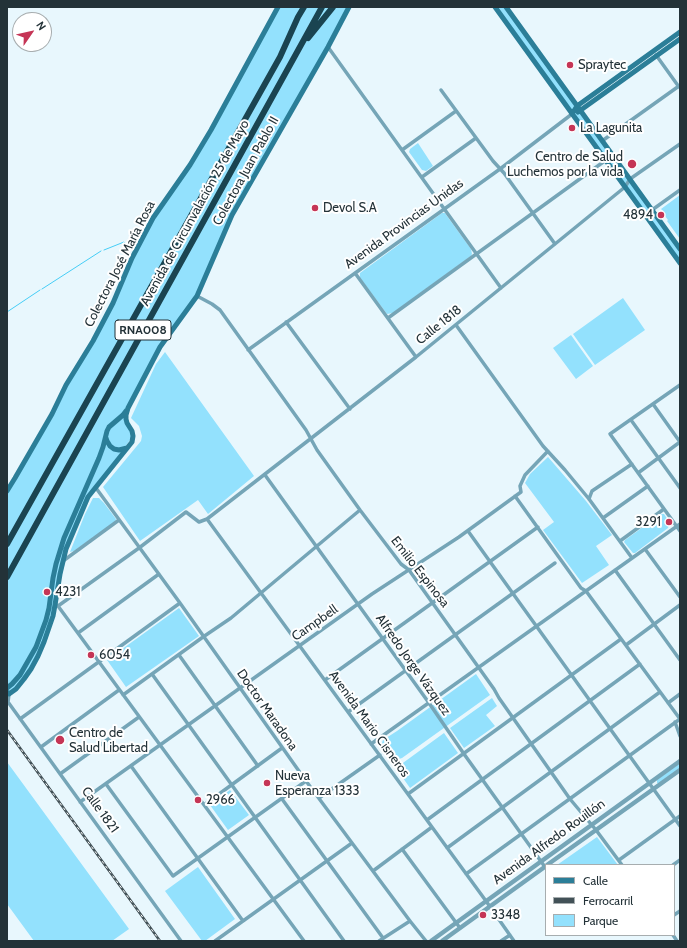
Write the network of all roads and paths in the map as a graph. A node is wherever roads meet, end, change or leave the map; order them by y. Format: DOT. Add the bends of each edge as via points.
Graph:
graph roads {
  1 [pos="278,7"];
  2 [pos="303,7"];
  3 [pos="322,7"];
  4 [pos="333,7"];
  5 [pos="349,7"];
  6 [pos="495,7"];
  7 [pos="506,7"];
  8 [pos="680,32"];
  9 [pos="680,39"];
  10 [pos="328,47"];
  11 [pos="653,51"];
  12 [pos="297,52"];
  13 [pos="657,56"];
  14 [pos="679,87"];
  15 [pos="440,90"];
  16 [pos="579,108"];
  17 [pos="456,111"];
  18 [pos="572,114"];
  19 [pos="476,138"];
  20 [pos="602,141"];
  21 [pos="680,144"];
  22 [pos="402,150"];
  23 [pos="606,160"];
  24 [pos="500,169"];
  25 [pos="422,177"];
  26 [pos="630,179"];
  27 [pos="625,186"];
  28 [pos="680,190"];
  29 [pos="444,209"];
  30 [pos="652,210"];
  31 [pos="533,213"];
  32 [pos="555,244"];
  33 [pos="680,249"];
  34 [pos="477,254"];
  35 [pos="680,263"];
  36 [pos="355,273"];
  37 [pos="501,288"];
  38 [pos="198,296"];
  39 [pos="388,318"];
  40 [pos="286,322"];
  41 [pos="456,325"];
  42 [pos="248,350"];
  43 [pos="416,357"];
  44 [pos="680,385"];
  45 [pos="653,404"];
  46 [pos="128,408"];
  47 [pos="350,409"];
  48 [pos="631,420"];
  49 [pos="113,424"];
  50 [pos="129,426"];
  51 [pos="106,436"];
  52 [pos="311,439"];
  53 [pos="680,442"];
  54 [pos="129,446"];
  55 [pos="548,451"];
  56 [pos="659,458"];
  57 [pos="632,464"];
  58 [pos="638,473"];
  59 [pos="265,475"];
  60 [pos="648,486"];
  61 [pos="96,488"];
  62 [pos="680,488"];
  63 [pos="7,491"];
  64 [pos="515,496"];
  65 [pos="589,499"];
  66 [pos="664,509"];
  67 [pos="360,510"];
  68 [pos="603,518"];
  69 [pos="207,519"];
  70 [pos="119,520"];
  71 [pos="678,525"];
  72 [pos="538,527"];
  73 [pos="468,531"];
  74 [pos="680,531"];
  75 [pos="620,541"];
  76 [pos="7,544"];
  77 [pos="317,546"];
  78 [pos="139,548"];
  79 [pos="645,549"];
  80 [pos="632,558"];
  81 [pos="62,561"];
  82 [pos="490,562"];
  83 [pos="555,563"];
  84 [pos="409,570"];
  85 [pos="615,570"];
  86 [pos="159,574"];
  87 [pos="7,577"];
  88 [pos="586,591"];
  89 [pos="261,593"];
  90 [pos="513,593"];
  91 [pos="680,598"];
  92 [pos="50,602"];
  93 [pos="180,603"];
  94 [pos="432,603"];
  95 [pos="358,604"];
  96 [pos="57,605"];
  97 [pos="680,605"];
  98 [pos="654,624"];
  99 [pos="536,626"];
  100 [pos="78,633"];
  101 [pos="455,634"];
  102 [pos="203,637"];
  103 [pos="383,638"];
  104 [pos="621,638"];
  105 [pos="626,645"];
  106 [pos="300,646"];
  107 [pos="179,655"];
  108 [pos="680,660"];
  109 [pos="99,662"];
  110 [pos="640,664"];
  111 [pos="479,667"];
  112 [pos="406,670"];
  113 [pos="152,674"];
  114 [pos="571,675"];
  115 [pos="325,680"];
  116 [pos="7,688"];
  117 [pos="240,688"];
  118 [pos="119,690"];
  119 [pos="660,692"];
  120 [pos="8,693"];
  121 [pos="123,694"];
  122 [pos="680,694"];
  123 [pos="590,701"];
  124 [pos="429,703"];
  125 [pos="668,703"];
  126 [pos="215,706"];
  127 [pos="348,712"];
  128 [pos="139,717"];
  129 [pos="512,718"];
  130 [pos="20,719"];
  131 [pos="680,719"];
  132 [pos="675,722"];
  133 [pos="188,725"];
  134 [pos="610,729"];
  135 [pos="680,736"];
  136 [pos="371,744"];
  137 [pos="531,744"];
  138 [pos="160,745"];
  139 [pos="40,747"];
  140 [pos="282,748"];
  141 [pos="464,754"];
  142 [pos="380,755"];
  143 [pos="629,756"];
  144 [pos="680,761"];
  145 [pos="131,766"];
  146 [pos="258,766"];
  147 [pos="680,770"];
  148 [pos="551,772"];
  149 [pos="60,774"];
  150 [pos="482,780"];
  151 [pos="306,781"];
  152 [pos="649,783"];
  153 [pos="106,784"];
  154 [pos="232,785"];
  155 [pos="653,789"];
  156 [pos="408,794"];
  157 [pos="319,798"];
  158 [pos="282,799"];
  159 [pos="570,799"];
  160 [pos="80,802"];
  161 [pos="204,805"];
  162 [pos="502,807"];
  163 [pos="680,816"];
  164 [pos="255,818"];
  165 [pos="675,819"];
  166 [pos="427,820"];
  167 [pos="592,824"];
  168 [pos="680,826"];
  169 [pos="432,827"];
  170 [pos="596,830"];
  171 [pos="521,834"];
  172 [pos="227,837"];
  173 [pos="352,844"];
  174 [pos="447,848"];
  175 [pos="402,849"];
  176 [pos="198,858"];
  177 [pos="619,860"];
  178 [pos="327,861"];
  179 [pos="541,861"];
  180 [pos="549,864"];
  181 [pos="621,864"];
  182 [pos="545,865"];
  183 [pos="545,867"];
  184 [pos="373,871"];
  185 [pos="466,874"];
  186 [pos="300,880"];
  187 [pos="273,899"];
  188 [pos="486,901"];
  189 [pos="490,906"];
  190 [pos="243,921"];
  191 [pos="410,921"];
  192 [pos="456,923"];
  193 [pos="460,928"];
  194 [pos="510,935"];
  195 [pos="381,940"];
  196 [pos="181,941"];
  197 [pos="215,941"];
  198 [pos="304,941"];
  199 [pos="344,941"];
  200 [pos="426,941"];
  201 [pos="431,941"];
  202 [pos="442,941"];
  203 [pos="501,941"];
  204 [pos="514,941"];
  1 -- 63 [label="main road, Colectora José María Rosa" via="211,130 154,218 93,341"];
  2 -- 76 [label="highway, Avenida de Circunvalación 25 de Mayo / RNA008" via="280,57"];
  3 -- 12 [label="highway, Avenida de Circunvalación 25 de Mayo / RNA008"];
  4 -- 12 [label="highway, RNA008"];
  5 -- 10 [label="main road, Colectora Juan Pablo II"];
  6 -- 18 [label="main road"];
  7 -- 16 [label="main road"];
  8 -- 11 [label="main road, Avenida Provincias Unidas"];
  9 -- 13 [label="main road, Avenida Provincias Unidas"];
  10 -- 22 [label="street"];
  10 -- 38 [label="main road, Colectora Juan Pablo II" via="232,215"];
  11 -- 13 [label="street"];
  11 -- 16 [label="main road, Avenida Provincias Unidas"];
  12 -- 87 [label="highway, Avenida de Circunvalación 25 de Mayo / RNA008"];
  13 -- 14 [label="street"];
  13 -- 16 [label="main road, Avenida Provincias Unidas"];
  14 -- 20 [label="street"];
  15 -- 17 [label="street"];
  16 -- 18 [label="main road, Avenida Provincias Unidas"];
  16 -- 20 [label="main road"];
  17 -- 19 [label="street"];
  17 -- 22 [label="street"];
  18 -- 23 [label="main road"];
  18 -- 24 [label="street, Avenida Provincias Unidas"];
  19 -- 24 [label="street"];
  19 -- 25 [label="street"];
  20 -- 26 [label="main road"];
  21 -- 26 [label="street, Calle 1818"];
  22 -- 25 [label="street"];
  23 -- 27 [label="main road"];
  23 -- 31 [label="street"];
  24 -- 29 [label="street, Avenida Provincias Unidas"];
  24 -- 31 [label="street"];
  25 -- 29 [label="street"];
  26 -- 27 [label="street, Calle 1818"];
  26 -- 30 [label="main road"];
  27 -- 32 [label="street, Calle 1818"];
  27 -- 35 [label="main road"];
  28 -- 30 [label="street"];
  29 -- 34 [label="street"];
  29 -- 36 [label="street, Avenida Provincias Unidas"];
  30 -- 33 [label="main road"];
  31 -- 32 [label="street"];
  31 -- 34 [label="street"];
  32 -- 37 [label="street, Calle 1818"];
  34 -- 37 [label="street"];
  34 -- 39 [label="street"];
  36 -- 39 [label="street"];
  36 -- 40 [label="street, Avenida Provincias Unidas"];
  37 -- 41 [label="street, Calle 1818"];
  38 -- 42 [label="street, Emilio Espinosa" via="220,310"];
  38 -- 46 [label="main road, Colectora Juan Pablo II" via="160,347"];
  39 -- 43 [label="street"];
  40 -- 42 [label="street, Avenida Provincias Unidas"];
  40 -- 47 [label="street"];
  41 -- 43 [label="street, Calle 1818"];
  41 -- 55 [label="street"];
  42 -- 52 [label="street, Emilio Espinosa"];
  43 -- 47 [label="street, Calle 1818"];
  44 -- 45 [label="street"];
  45 -- 48 [label="street"];
  45 -- 53 [label="street"];
  46 -- 49 [label="main road, Colectora Juan Pablo II"];
  46 -- 50 [label="main road" via="126,419"];
  47 -- 52 [label="street, Calle 1818"];
  48 -- 56 [label="street"];
  48 -- 57 [label="street" via="610,434"];
  49 -- 50 [label="main road" via="122,422"];
  49 -- 51 [label="main road, Colectora Juan Pablo II"];
  50 -- 54 [label="main road" via="133,436"];
  51 -- 54 [label="main road" via="114,449 125,449"];
  51 -- 92 [label="main road, Colectora Juan Pablo II" via="64,538 56,564"];
  52 -- 59 [label="street, Calle 1818"];
  52 -- 67 [label="street, Emilio Espinosa"];
  53 -- 56 [label="street"];
  54 -- 61 [label="main road"];
  55 -- 64 [label="street, Campbell" via="525,475 520,486 521,492"];
  55 -- 65 [label="street"];
  56 -- 58 [label="street"];
  56 -- 62 [label="street"];
  57 -- 58 [label="street"];
  57 -- 65 [label="street" via="592,491"];
  58 -- 60 [label="street"];
  59 -- 69 [label="street, Calle 1818"];
  59 -- 77 [label="street, Alfredo Jorge Vázquez"];
  60 -- 66 [label="street"];
  60 -- 68 [label="street"];
  61 -- 70 [label="street, Doctor Maradona"];
  61 -- 81 [label="main road" via="88,497"];
  64 -- 72 [label="street"];
  64 -- 73 [label="street, Campbell"];
  65 -- 68 [label="street"];
  66 -- 71 [label="street"];
  66 -- 75 [label="street"];
  67 -- 77 [label="street"];
  67 -- 84 [label="street, Emilio Espinosa" via="401,564"];
  68 -- 75 [label="street"];
  69 -- 78 [label="street" via="199,522 186,512"];
  69 -- 89 [label="street, Avenida Mario Cisneros"];
  70 -- 78 [label="street, Doctor Maradona"];
  70 -- 81 [label="street"];
  71 -- 74 [label="street"];
  71 -- 79 [label="street"];
  72 -- 82 [label="street"];
  72 -- 88 [label="street" via="581,588"];
  73 -- 82 [label="street"];
  73 -- 84 [label="street, Campbell"];
  75 -- 80 [label="street"];
  77 -- 89 [label="street"];
  77 -- 95 [label="street, Alfredo Jorge Vázquez"];
  78 -- 86 [label="street, Doctor Maradona"];
  78 -- 96 [label="street"];
  79 -- 80 [label="street"];
  79 -- 91 [label="street"];
  80 -- 85 [label="street"];
  81 -- 96 [label="main road"];
  82 -- 90 [label="street"];
  82 -- 94 [label="street"];
  83 -- 90 [label="street"];
  84 -- 94 [label="street, Emilio Espinosa"];
  84 -- 95 [label="street, Campbell"];
  85 -- 88 [label="street"];
  85 -- 98 [label="street"];
  86 -- 93 [label="street, Doctor Maradona"];
  86 -- 100 [label="street"];
  88 -- 99 [label="street"];
  88 -- 104 [label="street"];
  89 -- 102 [label="street"];
  89 -- 106 [label="street, Avenida Mario Cisneros"];
  90 -- 99 [label="street"];
  90 -- 101 [label="street"];
  92 -- 96 [label="street"];
  92 -- 116 [label="main road, Colectora Juan Pablo II" via="36,647 20,674"];
  93 -- 102 [label="street, Doctor Maradona"];
  93 -- 109 [label="street"];
  94 -- 101 [label="street, Emilio Espinosa"];
  94 -- 103 [label="street"];
  95 -- 103 [label="street, Alfredo Jorge Vázquez"];
  95 -- 106 [label="street, Campbell"];
  96 -- 100 [label="street"];
  96 -- 120 [label="main road" via="31,669 16,689"];
  97 -- 98 [label="street"];
  98 -- 105 [label="street"];
  98 -- 108 [label="street"];
  99 -- 111 [label="street"];
  99 -- 114 [label="street"];
  100 -- 109 [label="street"];
  101 -- 111 [label="street, Emilio Espinosa"];
  101 -- 112 [label="street"];
  102 -- 107 [label="street"];
  102 -- 117 [label="street, Doctor Maradona"];
  103 -- 112 [label="street, Alfredo Jorge Vázquez"];
  103 -- 115 [label="street"];
  104 -- 105 [label="street"];
  104 -- 114 [label="street"];
  105 -- 110 [label="street"];
  106 -- 115 [label="street, Avenida Mario Cisneros"];
  106 -- 117 [label="street, Campbell"];
  107 -- 113 [label="street"];
  107 -- 126 [label="street"];
  109 -- 118 [label="street"];
  109 -- 130 [label="street"];
  110 -- 119 [label="street"];
  110 -- 123 [label="street"];
  111 -- 124 [label="street"];
  111 -- 129 [label="street, Emilio Espinosa"];
  112 -- 124 [label="street, Alfredo Jorge Vázquez"];
  112 -- 127 [label="street"];
  113 -- 121 [label="street"];
  113 -- 133 [label="street"];
  114 -- 123 [label="street"];
  114 -- 129 [label="street"];
  115 -- 127 [label="street, Avenida Mario Cisneros"];
  117 -- 126 [label="street, Campbell"];
  117 -- 140 [label="street, Doctor Maradona"];
  118 -- 121 [label="street"];
  118 -- 139 [label="street"];
  119 -- 125 [label="street"];
  119 -- 134 [label="street"];
  120 -- 130 [label="street, Calle 1821" via="8,702"];
  121 -- 128 [label="street"];
  122 -- 125 [label="street"];
  123 -- 134 [label="street"];
  123 -- 137 [label="street"];
  124 -- 136 [label="street"];
  124 -- 141 [label="street, Alfredo Jorge Vázquez"];
  125 -- 131 [label="street"];
  126 -- 133 [label="street, Campbell"];
  126 -- 146 [label="street"];
  127 -- 136 [label="street, Avenida Mario Cisneros"];
  128 -- 138 [label="street"];
  128 -- 149 [label="street"];
  129 -- 137 [label="street, Emilio Espinosa"];
  129 -- 141 [label="street"];
  130 -- 139 [label="street, Calle 1821"];
  131 -- 132 [label="street"];
  132 -- 135 [label="street"];
  132 -- 143 [label="street"];
  133 -- 138 [label="street, Campbell"];
  133 -- 154 [label="street"];
  134 -- 143 [label="street"];
  134 -- 148 [label="street"];
  136 -- 142 [label="street, Avenida Mario Cisneros"];
  137 -- 148 [label="street, Emilio Espinosa"];
  137 -- 150 [label="street"];
  138 -- 145 [label="street, Campbell"];
  138 -- 161 [label="street"];
  139 -- 149 [label="street, Calle 1821"];
  140 -- 146 [label="street"];
  140 -- 151 [label="street, Doctor Maradona"];
  141 -- 150 [label="street, Alfredo Jorge Vázquez"];
  141 -- 156 [label="street"];
  142 -- 156 [label="street, Avenida Mario Cisneros"];
  142 -- 157 [label="street"];
  143 -- 152 [label="street"];
  143 -- 159 [label="street"];
  144 -- 152 [label="street, Avenida Alfredo Rouillón"];
  145 -- 153 [label="street, Campbell"];
  145 -- 176 [label="street"];
  146 -- 154 [label="street"];
  147 -- 155 [label="street, Avenida Alfredo Rouillón"];
  148 -- 159 [label="street, Emilio Espinosa"];
  148 -- 162 [label="street"];
  149 -- 160 [label="street, Calle 1821"];
  150 -- 162 [label="street, Alfredo Jorge Vázquez"];
  150 -- 166 [label="street"];
  151 -- 157 [label="street, Doctor Maradona"];
  151 -- 158 [label="street"];
  152 -- 155 [label="street"];
  152 -- 167 [label="street, Avenida Alfredo Rouillón"];
  153 -- 160 [label="street, Campbell"];
  153 -- 176 [label="street" via="173,876"];
  154 -- 161 [label="street"];
  154 -- 164 [label="street"];
  155 -- 165 [label="street"];
  155 -- 170 [label="street, Avenida Alfredo Rouillón"];
  156 -- 166 [label="street, Avenida Mario Cisneros"];
  157 -- 173 [label="street, Doctor Maradona"];
  158 -- 164 [label="street"];
  158 -- 178 [label="street"];
  159 -- 167 [label="street, Emilio Espinosa"];
  159 -- 171 [label="street"];
  160 -- 196 [label="street, Calle 1821"];
  161 -- 172 [label="street"];
  162 -- 171 [label="street, Alfredo Jorge Vázquez"];
  162 -- 174 [label="street"];
  163 -- 165 [label="street"];
  164 -- 172 [label="street"];
  164 -- 186 [label="street"];
  165 -- 168 [label="street"];
  165 -- 177 [label="street"];
  166 -- 169 [label="street, Avenida Mario Cisneros"];
  167 -- 170 [label="street, Emilio Espinosa"];
  167 -- 179 [label="street, Avenida Alfredo Rouillón"];
  169 -- 174 [label="street, Avenida Mario Cisneros"];
  169 -- 175 [label="street"];
  170 -- 177 [label="street, Emilio Espinosa"];
  170 -- 180 [label="street, Avenida Alfredo Rouillón"];
  171 -- 179 [label="street, Alfredo Jorge Vázquez"];
  171 -- 185 [label="street"];
  172 -- 176 [label="street"];
  172 -- 187 [label="street"];
  173 -- 178 [label="street"];
  173 -- 184 [label="street, Doctor Maradona"];
  174 -- 185 [label="street, Avenida Mario Cisneros"];
  175 -- 184 [label="street"];
  175 -- 192 [label="street"];
  176 -- 190 [label="street"];
  177 -- 181 [label="street, Emilio Espinosa"];
  178 -- 186 [label="street"];
  178 -- 195 [label="street"];
  179 -- 182 [label="street, Alfredo Jorge Vázquez"];
  179 -- 188 [label="street, Avenida Alfredo Rouillón"];
  183 -- 189 [label="street, Avenida Alfredo Rouillón"];
  184 -- 191 [label="street, Doctor Maradona"];
  185 -- 188 [label="street, Avenida Mario Cisneros"];
  186 -- 187 [label="street"];
  186 -- 199 [label="street"];
  187 -- 190 [label="street"];
  187 -- 198 [label="street"];
  188 -- 189 [label="street, Avenida Mario Cisneros"];
  188 -- 192 [label="street, Avenida Alfredo Rouillón"];
  189 -- 193 [label="street, Avenida Alfredo Rouillón"];
  189 -- 194 [label="street, Avenida Mario Cisneros"];
  190 -- 197 [label="street"];
  191 -- 195 [label="street"];
  191 -- 200 [label="street, Doctor Maradona"];
  192 -- 193 [label="street"];
  192 -- 201 [label="street, Avenida Alfredo Rouillón"];
  193 -- 202 [label="street, Avenida Alfredo Rouillón"];
  194 -- 203 [label="street"];
  194 -- 204 [label="street, Avenida Mario Cisneros"];
}
